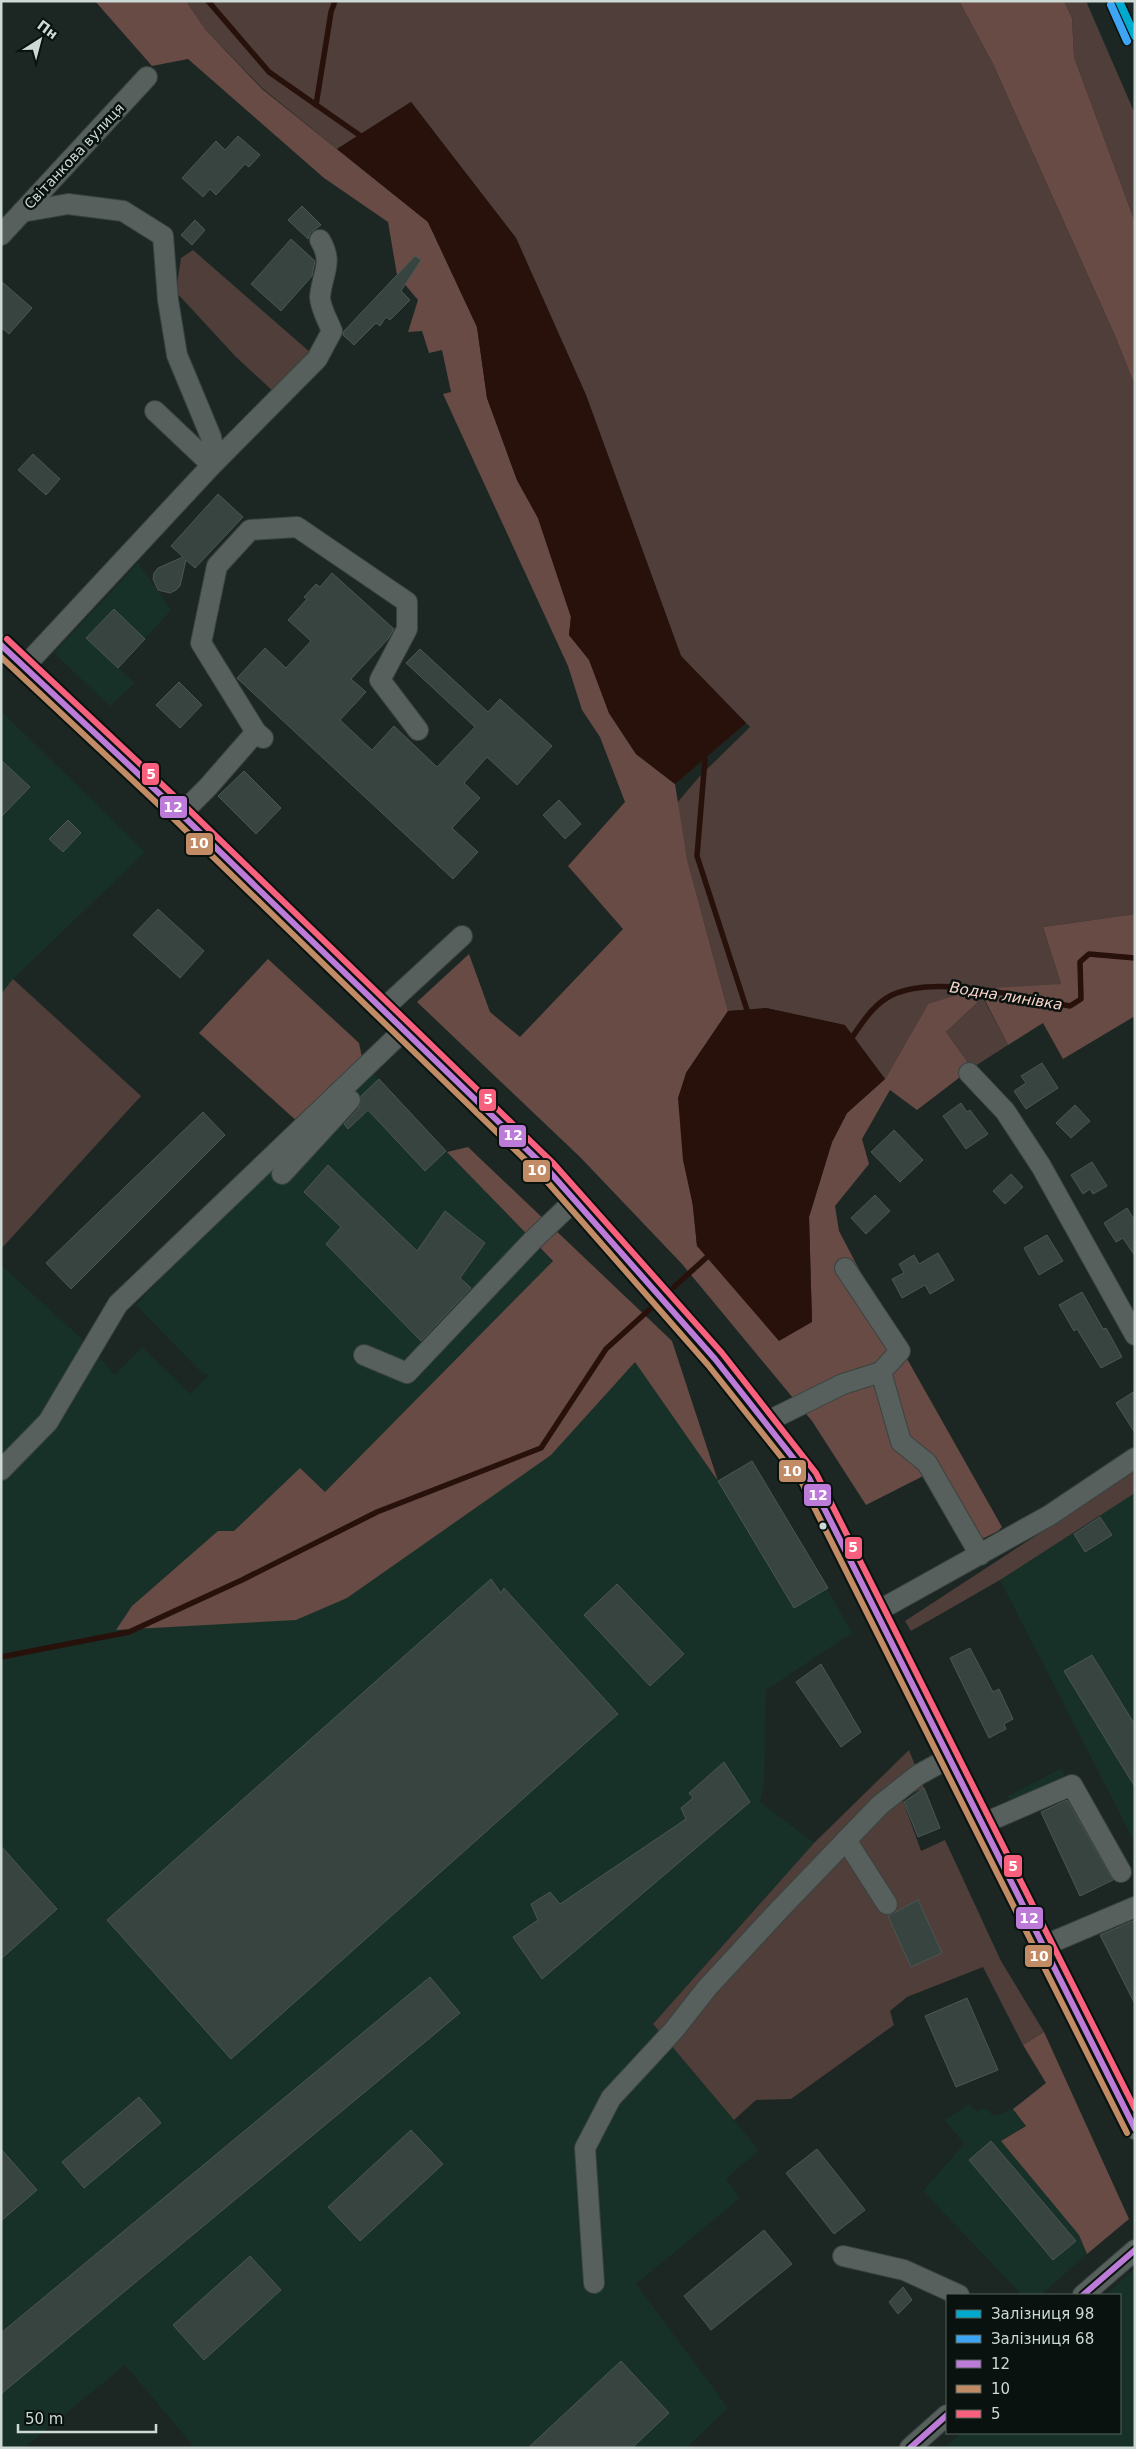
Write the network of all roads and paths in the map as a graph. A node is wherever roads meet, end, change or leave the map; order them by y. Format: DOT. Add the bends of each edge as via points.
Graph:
graph roads {
  1 [pos="147,78"];
  2 [pos="22,212"];
  3 [pos="1,235"];
  4 [pos="320,240"];
  5 [pos="155,411"];
  6 [pos="212,465"];
  7 [pos="1,645"];
  8 [pos="24,667"];
  9 [pos="418,730"];
  10 [pos="182,814"];
  11 [pos="462,936"];
  12 [pos="382,1009"];
  13 [pos="404,1030"];
  14 [pos="386,1066"];
  15 [pos="968,1072"];
  16 [pos="282,1174"];
  17 [pos="575,1200"];
  18 [pos="846,1268"];
  19 [pos="1135,1335"];
  20 [pos="364,1355"];
  21 [pos="881,1372"];
  22 [pos="766,1422"];
  23 [pos="1135,1458"];
  24 [pos="1,1470"];
  25 [pos="980,1555"];
  26 [pos="876,1612"];
  27 [pos="949,1758"];
  28 [pos="982,1824"];
  29 [pos="846,1840"];
  30 [pos="1121,1872"];
  31 [pos="887,1904"];
  32 [pos="1135,1907"];
  33 [pos="1043,1946"];
  34 [pos="1135,2129"];
  35 [pos="1135,2250"];
  36 [pos="843,2256"];
  37 [pos="594,2283"];
  38 [pos="957,2294"];
  39 [pos="1084,2294"];
  40 [pos="946,2416"];
  41 [pos="910,2448"];
  1 -- 2 [label="street, Світанкова вулиця"];
  2 -- 3 [label="street, Світанкова вулиця"];
  2 -- 6 [label="street" via="68,204 123,211 163,236 168,300 177,355 211,437 214,447"];
  4 -- 6 [label="street" via="327,252 327,270 320,298 332,331 317,359"];
  5 -- 6 [label="street"];
  6 -- 8 [label="street"];
  7 -- 8 [label="street"];
  8 -- 10 [label="street"];
  9 -- 10 [label="street" via="380,680 407,629 407,602 297,527 250,530 217,566 202,643 259,735"];
  10 -- 12 [label="street"];
  11 -- 12 [label="street"];
  12 -- 13 [label="street"];
  13 -- 17 [label="street"];
  13 -- 24 [label="street" via="118,1304 48,1422"];
  14 -- 16 [label="street" via="335,1115"];
  15 -- 19 [label="street" via="1005,1111 1041,1166"];
  17 -- 20 [label="street" via="407,1373"];
  17 -- 22 [label="street" via="716,1359"];
  18 -- 21 [label="street" via="900,1350"];
  21 -- 22 [label="street" via="843,1384"];
  21 -- 25 [label="street" via="901,1442 927,1462"];
  22 -- 26 [label="street" via="809,1478"];
  23 -- 25 [label="street" via="1050,1515"];
  25 -- 26 [label="street"];
  26 -- 27 [label="street"];
  27 -- 28 [label="street"];
  27 -- 29 [label="street" via="918,1775 880,1805"];
  28 -- 30 [label="street" via="1072,1786"];
  28 -- 33 [label="street"];
  29 -- 31 [label="street"];
  29 -- 37 [label="street" via="707,1988 674,2030 611,2098 585,2148"];
  32 -- 33 [label="street"];
  33 -- 34 [label="street"];
  35 -- 39 [label="street"];
  36 -- 38 [label="street" via="904,2270"];
  40 -- 41 [label="street"];
}
